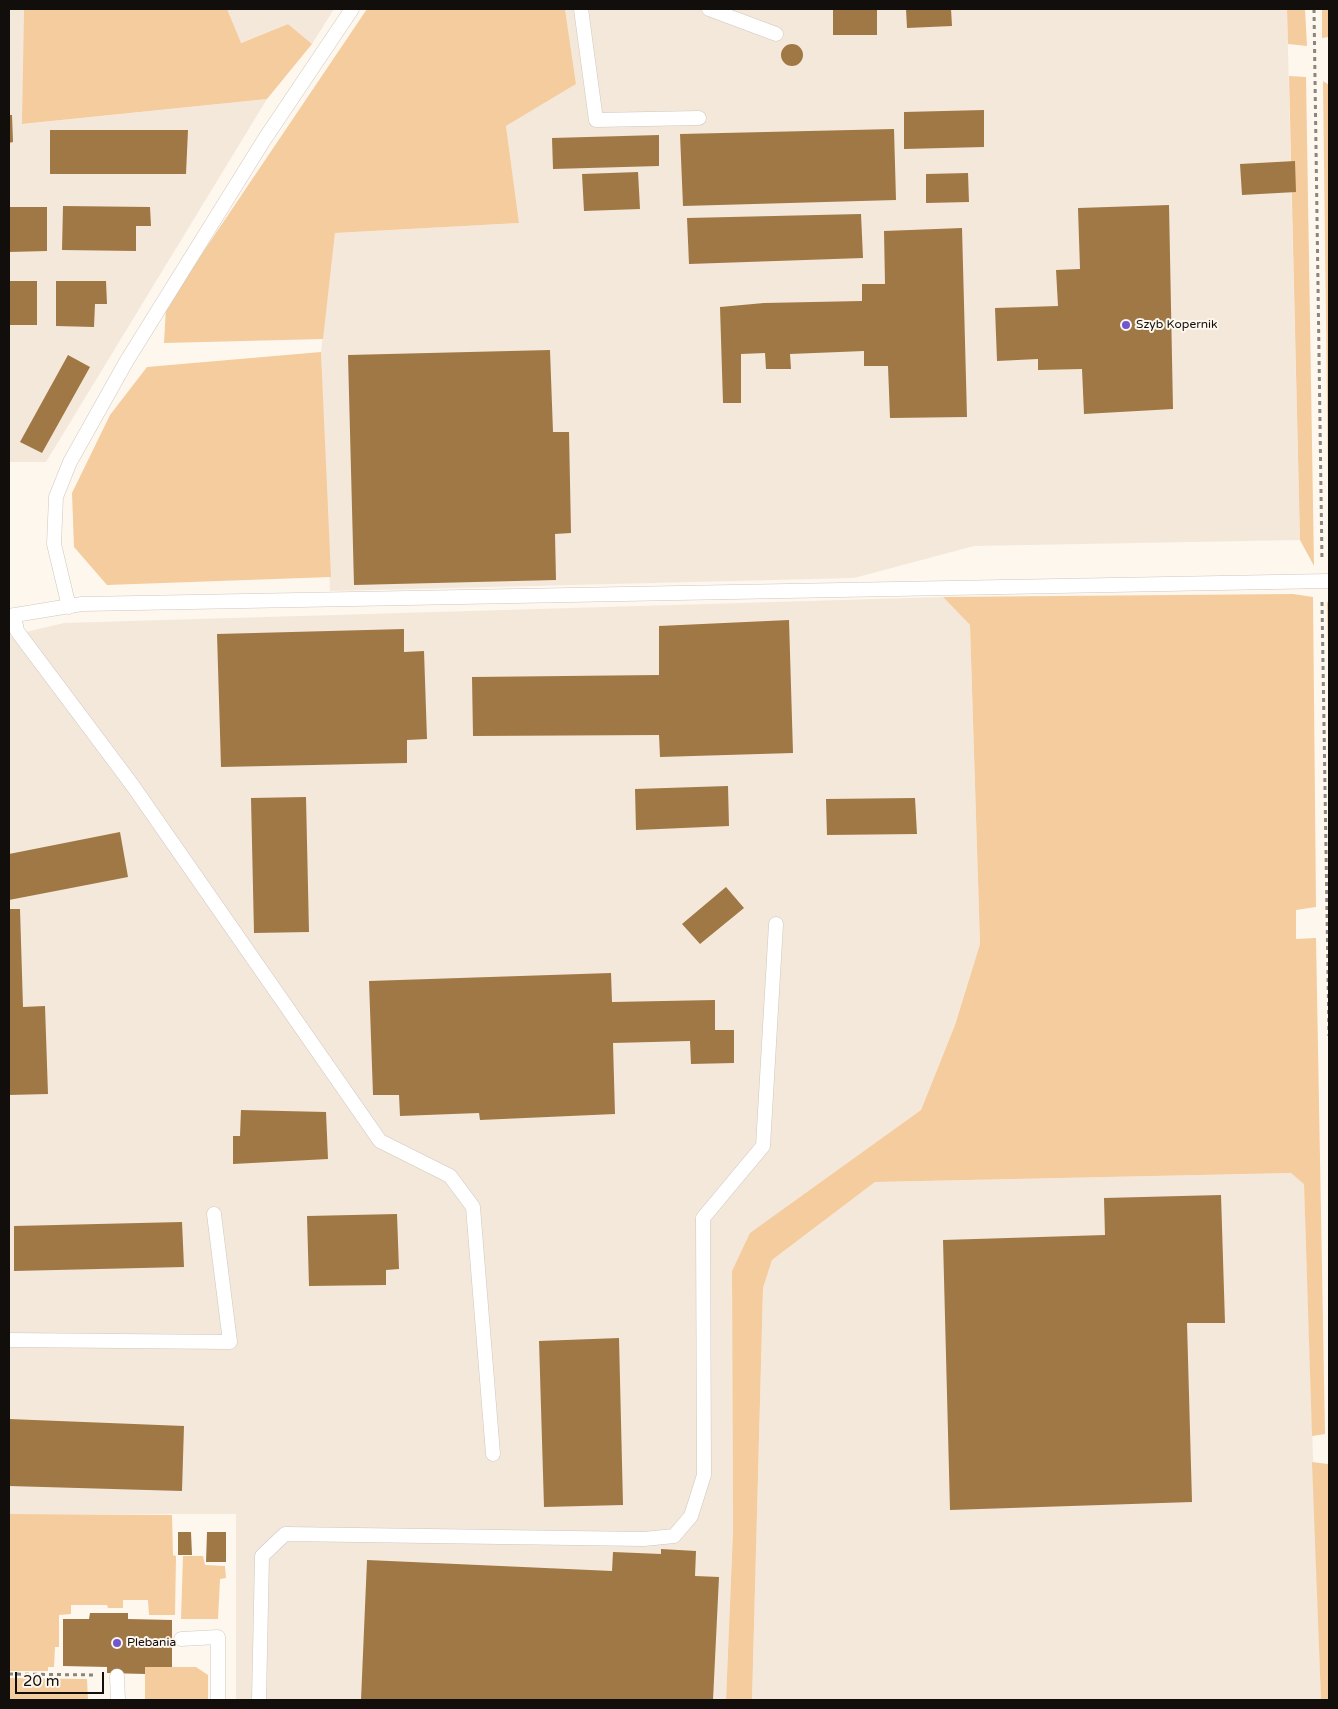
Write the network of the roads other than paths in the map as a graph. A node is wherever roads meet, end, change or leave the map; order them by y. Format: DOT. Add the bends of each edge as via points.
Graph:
graph roads {
  1 [pos="352,9"];
  2 [pos="581,9"];
  3 [pos="710,9"];
  4 [pos="776,34"];
  5 [pos="699,118"];
  6 [pos="1326,581"];
  7 [pos="69,607"];
  8 [pos="11,616"];
  9 [pos="776,924"];
  10 [pos="214,1214"];
  11 [pos="9,1340"];
  12 [pos="493,1454"];
  13 [pos="181,1639"];
  14 [pos="118,1676"];
  15 [pos="118,1700"];
  16 [pos="218,1700"];
  17 [pos="259,1700"];
  1 -- 7 [label="lane" via="264,140 126,362 70,462 56,497 54,544"];
  2 -- 5 [label="lane" via="596,120"];
  3 -- 4 [label="lane"];
  6 -- 7 [label="lane" via="92,604"];
  7 -- 8 [label="lane"];
  8 -- 12 [label="lane" via="17,631 133,786 380,1141 450,1176 473,1207"];
  9 -- 17 [label="lane" via="762,1146 703,1218 704,1475 691,1516 674,1536 644,1539 285,1534 262,1556"];
  10 -- 11 [label="lane" via="230,1342"];
  13 -- 16 [label="lane" via="218,1637"];
  14 -- 15 [label="lane"];
}
